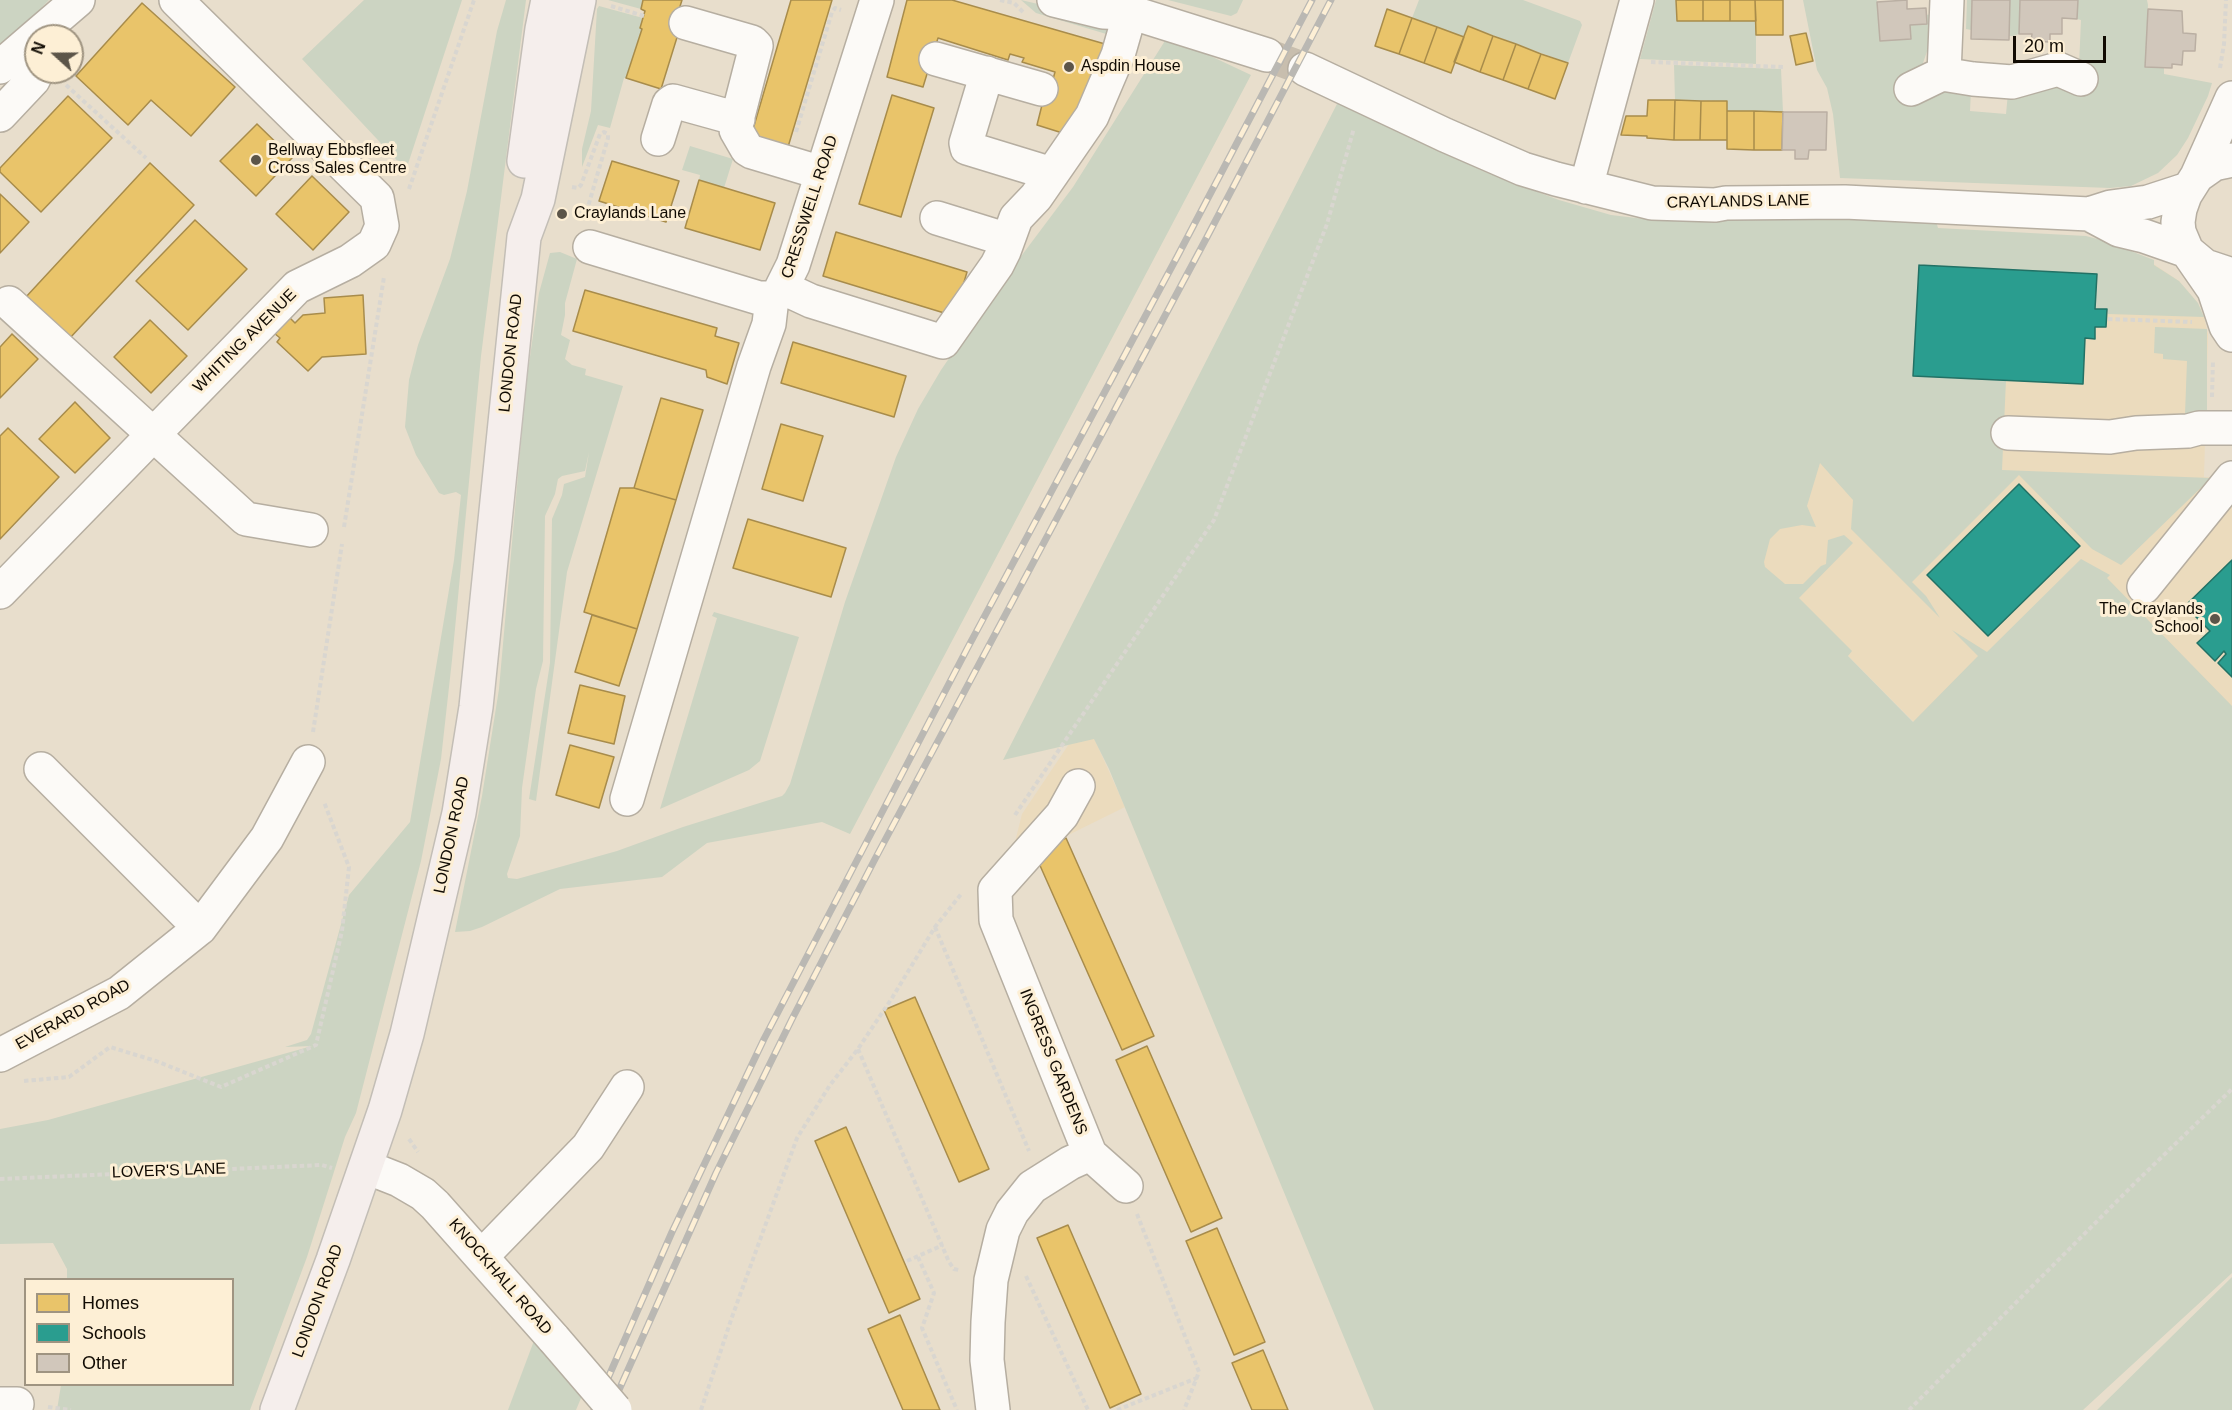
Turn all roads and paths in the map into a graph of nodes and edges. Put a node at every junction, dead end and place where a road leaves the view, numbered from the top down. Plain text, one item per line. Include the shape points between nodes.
1 (176, 0) edge
2 (474, 0) edge
3 (548, 0) edge
4 (877, 0) edge
5 (1054, 0) edge
6 (1637, 0) edge
7 (1947, 0) edge
8 (2226, 0) edge
9 (593, 2) edge
10 (1123, 9) edge
11 (843, 11) dead end
12 (67, 15) edge
13 (644, 16) dead end
14 (686, 23) dead end
15 (54, 24) edge
16 (24, 46) edge
17 (1267, 55) tunnel mouth
18 (1621, 58) junction
19 (936, 59) dead end
20 (0, 67) edge
21 (1783, 67) dead end
22 (1305, 69) tunnel mouth
23 (987, 73) junction
24 (1944, 74) junction
25 (2081, 79) dead end
26 (30, 84) edge
27 (58, 84) edge
28 (2225, 87) edge
29 (1041, 89) dead end
30 (1911, 89) dead end
31 (1363, 97) junction
32 (0, 115) edge
33 (738, 119) junction
34 (658, 139) dead end
35 (146, 158) dead end
36 (2232, 160) edge
37 (785, 162) junction
38 (822, 173) junction
39 (1052, 174) junction
40 (2192, 183) junction
41 (568, 185) dead end
42 (1586, 187) junction
43 (409, 191) dead end
44 (2089, 213) junction
45 (937, 218) dead end
46 (586, 235) joint
47 (524, 237) junction
48 (1008, 240) junction
49 (2187, 251) junction
50 (385, 269) dead end
51 (2232, 275) edge
52 (777, 293) junction
53 (9, 303) dead end
54 (2108, 319) dead end
55 (2200, 322) dead end
56 (2223, 345) edge
57 (2222, 428) edge
58 (2008, 433) dead end
59 (152, 436) junction
60 (2232, 478) edge
61 (310, 530) dead end
62 (344, 530) dead end
63 (342, 542) dead end
64 (2144, 587) dead end
65 (0, 592) edge
66 (308, 762) junction
67 (41, 770) dead end
68 (1078, 786) dead end
69 (627, 799) dead end
70 (1011, 823) dead end
71 (980, 889) junction
72 (935, 927) junction
73 (200, 928) junction
74 (858, 1049) junction
75 (7, 1068) edge
76 (627, 1087) dead end
77 (2232, 1089) edge
78 (1090, 1154) junction
79 (351, 1168) junction
80 (0, 1179) edge
81 (1042, 1179) junction
82 (1126, 1186) joint
83 (943, 1245) junction
84 (482, 1256) junction
85 (918, 1257) junction
86 (907, 1262) dead end
87 (1023, 1269) dead end
88 (959, 1270) dead end
89 (1197, 1377) junction
90 (277, 1410) edge
91 (615, 1410) edge
92 (701, 1410) edge
93 (957, 1410) edge
94 (993, 1410) edge
95 (1088, 1410) edge
96 (1117, 1410) edge
97 (1184, 1410) edge
98 (1909, 1410) edge

1 - 59 street, WHITING AVENUE via 377,198 382,226 374,244 350,261 297,287
2 - 43 path
3 - 47 main road, LONDON ROAD via 520,194
4 - 38 street, CRESSWELL ROAD
5 - 10 street via 1103,12
6 - 18 street
7 - 24 street
8 - 28 path
9 - 13 path
9 - 47 main road, LONDON ROAD
10 - 17 street
10 - 39 street via 1118,55 1092,116
11 - 37 path via 835,8 832,12
12 - 15 street
14 - 33 street via 756,46
16 - 20 street
18 - 21 path
18 - 42 street
19 - 23 street
22 - 31 street, CRAYLANDS LANE
23 - 29 street
23 - 39 street via 967,148
24 - 25 street via 2012,82 2058,69
24 - 30 street
26 - 32 street
27 - 35 path
28 - 40 street
31 - 42 street, CRAYLANDS LANE via 1523,169
31 - 70 path via 1327,224 1214,520
33 - 34 street via 673,101
33 - 37 street via 736,130 749,151
36 - 40 street, CRAYLANDS LANE via 2214,164
37 - 38 street
38 - 52 street, CRESSWELL ROAD via 793,265
39 - 48 street via 1016,218
40 - 44 street, CRAYLANDS LANE via 2148,202
40 - 49 street via 2178,222
41 - 46 path via 579,186 600,134 608,134
42 - 44 street, CRAYLANDS LANE via 1641,201 1681,205 1835,202
44 - 49 street, CRAYLANDS LANE via 2119,230
45 - 48 street
46 - 52 street, CRESSWELL ROAD via 759,298
47 - 79 main road, LONDON ROAD via 476,707 459,813 407,1034
48 - 52 street via 997,265 943,342
49 - 51 street, CRAYLANDS LANE via 2205,266
49 - 56 street via 2214,290 2226,326
50 - 62 path
52 - 69 street
53 - 59 street
54 - 55 path
56 - 57 path
57 - 58 street via 2110,437
59 - 61 street via 246,519
59 - 65 street, WHITING AVENUE
60 - 64 street
63 - 66 path
66 - 73 street, EVERARD ROAD via 267,838
66 - 75 path via 349,867 342,931 316,1045 221,1088 110,1047 69,1077
67 - 73 street
68 - 71 street via 1062,815
71 - 72 path
71 - 78 street, INGRESS GARDENS
72 - 74 path
72 - 81 path
73 - 75 street, EVERARD ROAD via 119,993
74 - 83 path
74 - 92 path via 797,1138
76 - 84 street via 588,1146
77 - 98 path
78 - 81 street, INGRESS GARDENS
78 - 82 street
79 - 80 path, LOVER'S LANE via 322,1165
79 - 84 street, KNOCKHALL ROAD via 387,1175 428,1198
79 - 90 main road, LONDON ROAD
81 - 94 street, INGRESS GARDENS via 1012,1212 996,1253 987,1338
82 - 89 path via 1199,1372
83 - 85 path
83 - 88 path via 951,1265
84 - 91 street, KNOCKHALL ROAD, bridge
85 - 86 path
85 - 93 path via 934,1293 922,1328
87 - 95 path
89 - 96 path
89 - 97 path

